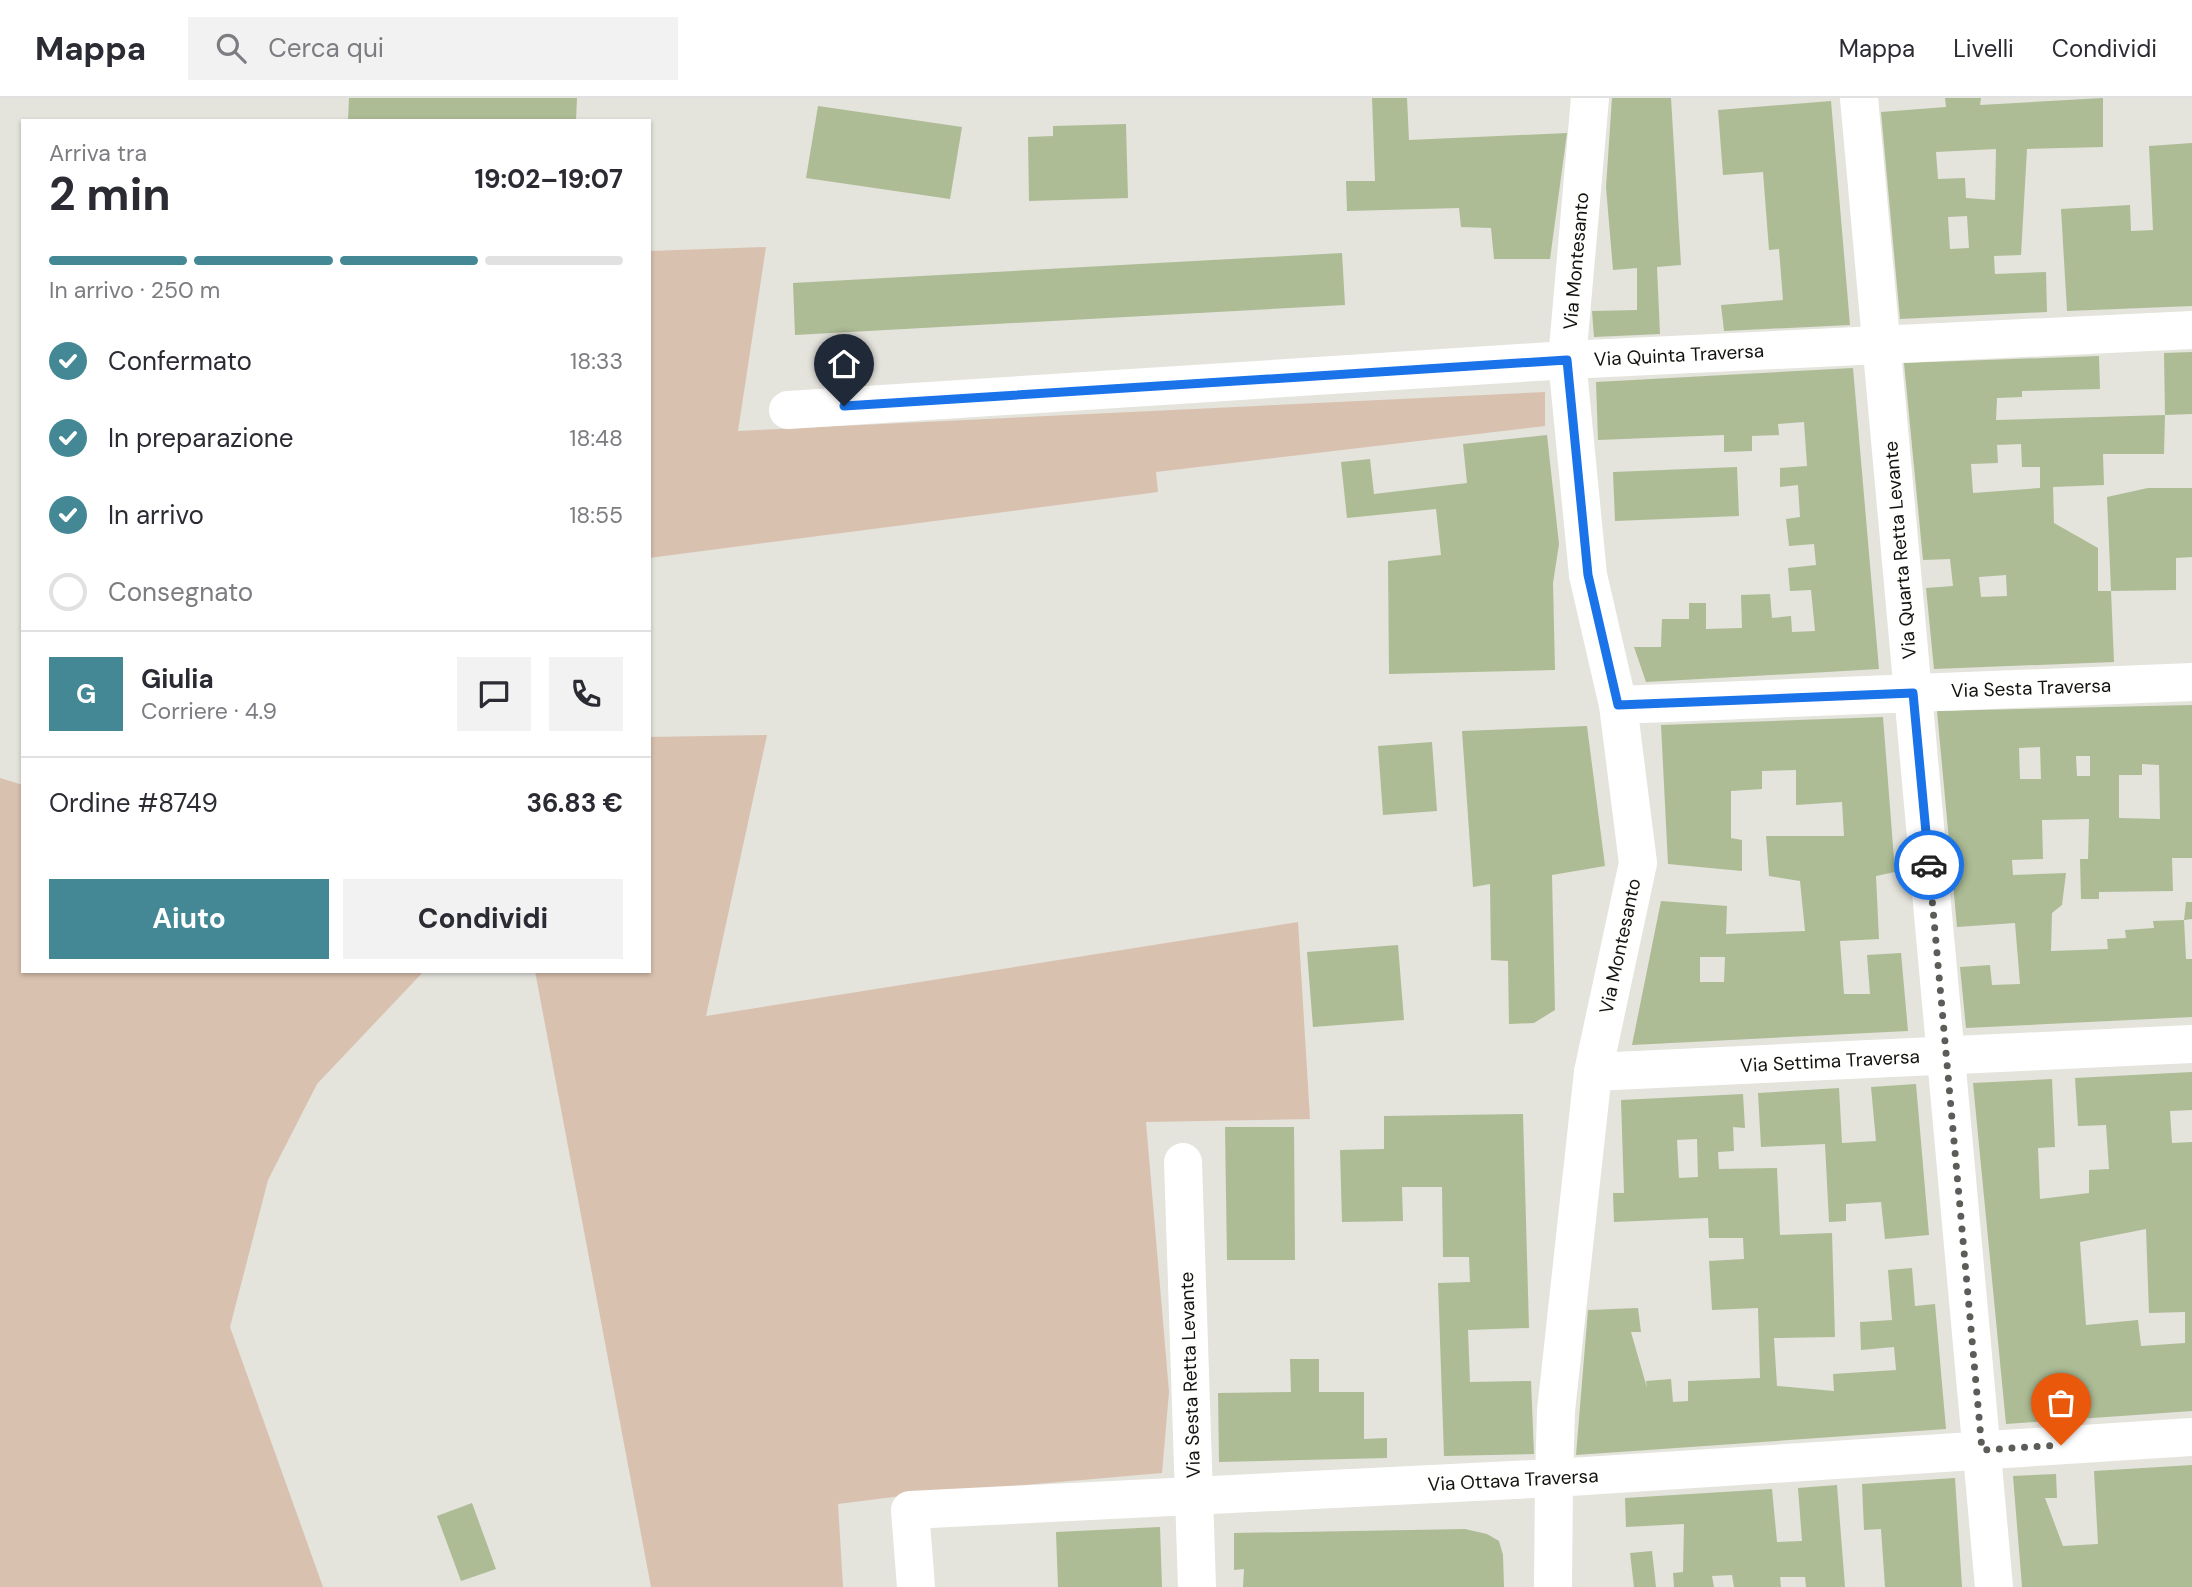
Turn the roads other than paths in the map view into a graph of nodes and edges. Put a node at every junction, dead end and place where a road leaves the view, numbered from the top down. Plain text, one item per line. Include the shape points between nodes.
1 (1590, 98) edge
2 (1859, 98) edge
3 (2192, 330) edge
4 (1881, 345) junction
5 (1567, 360) junction
6 (788, 410) dead end
7 (2192, 682) edge
8 (1913, 693) junction
9 (1618, 705) junction
10 (2192, 1044) edge
11 (1946, 1056) junction
12 (1593, 1072) junction
13 (1183, 1162) dead end
14 (2192, 1437) edge
15 (1982, 1450) junction
16 (1554, 1478) junction
17 (1194, 1497) junction
18 (916, 1587) edge
19 (1197, 1587) edge
20 (1553, 1587) edge
21 (1994, 1587) edge

1 - 5 street, Via Montesanto
2 - 4 street, Via Quarta Retta Levante
3 - 4 street, Via Quinta Traversa
4 - 5 street, Via Quinta Traversa
4 - 8 street, Via Quarta Retta Levante
5 - 6 street, Via Quinta Traversa
5 - 9 street, Via Montesanto via 1588,575
7 - 8 street, Via Sesta Traversa
8 - 9 street, Via Sesta Traversa
8 - 11 street, Via Quarta Retta Levante
9 - 12 street, Via Montesanto via 1638,863
10 - 11 street, Via Settima Traversa
11 - 12 street, Via Settima Traversa
11 - 15 street, Via Quarta Retta Levante
12 - 16 street, Via Montesanto via 1556,1411
13 - 17 street, Via Sesta Retta Levante
14 - 15 street, Via Ottava Traversa
15 - 16 street, Via Ottava Traversa
15 - 21 street, Via Quarta Retta Levante
16 - 17 street, Via Ottava Traversa
16 - 20 street, Via Montesanto
17 - 18 street, Via Ottava Traversa via 911,1510
17 - 19 street, Via Sesta Retta Levante

